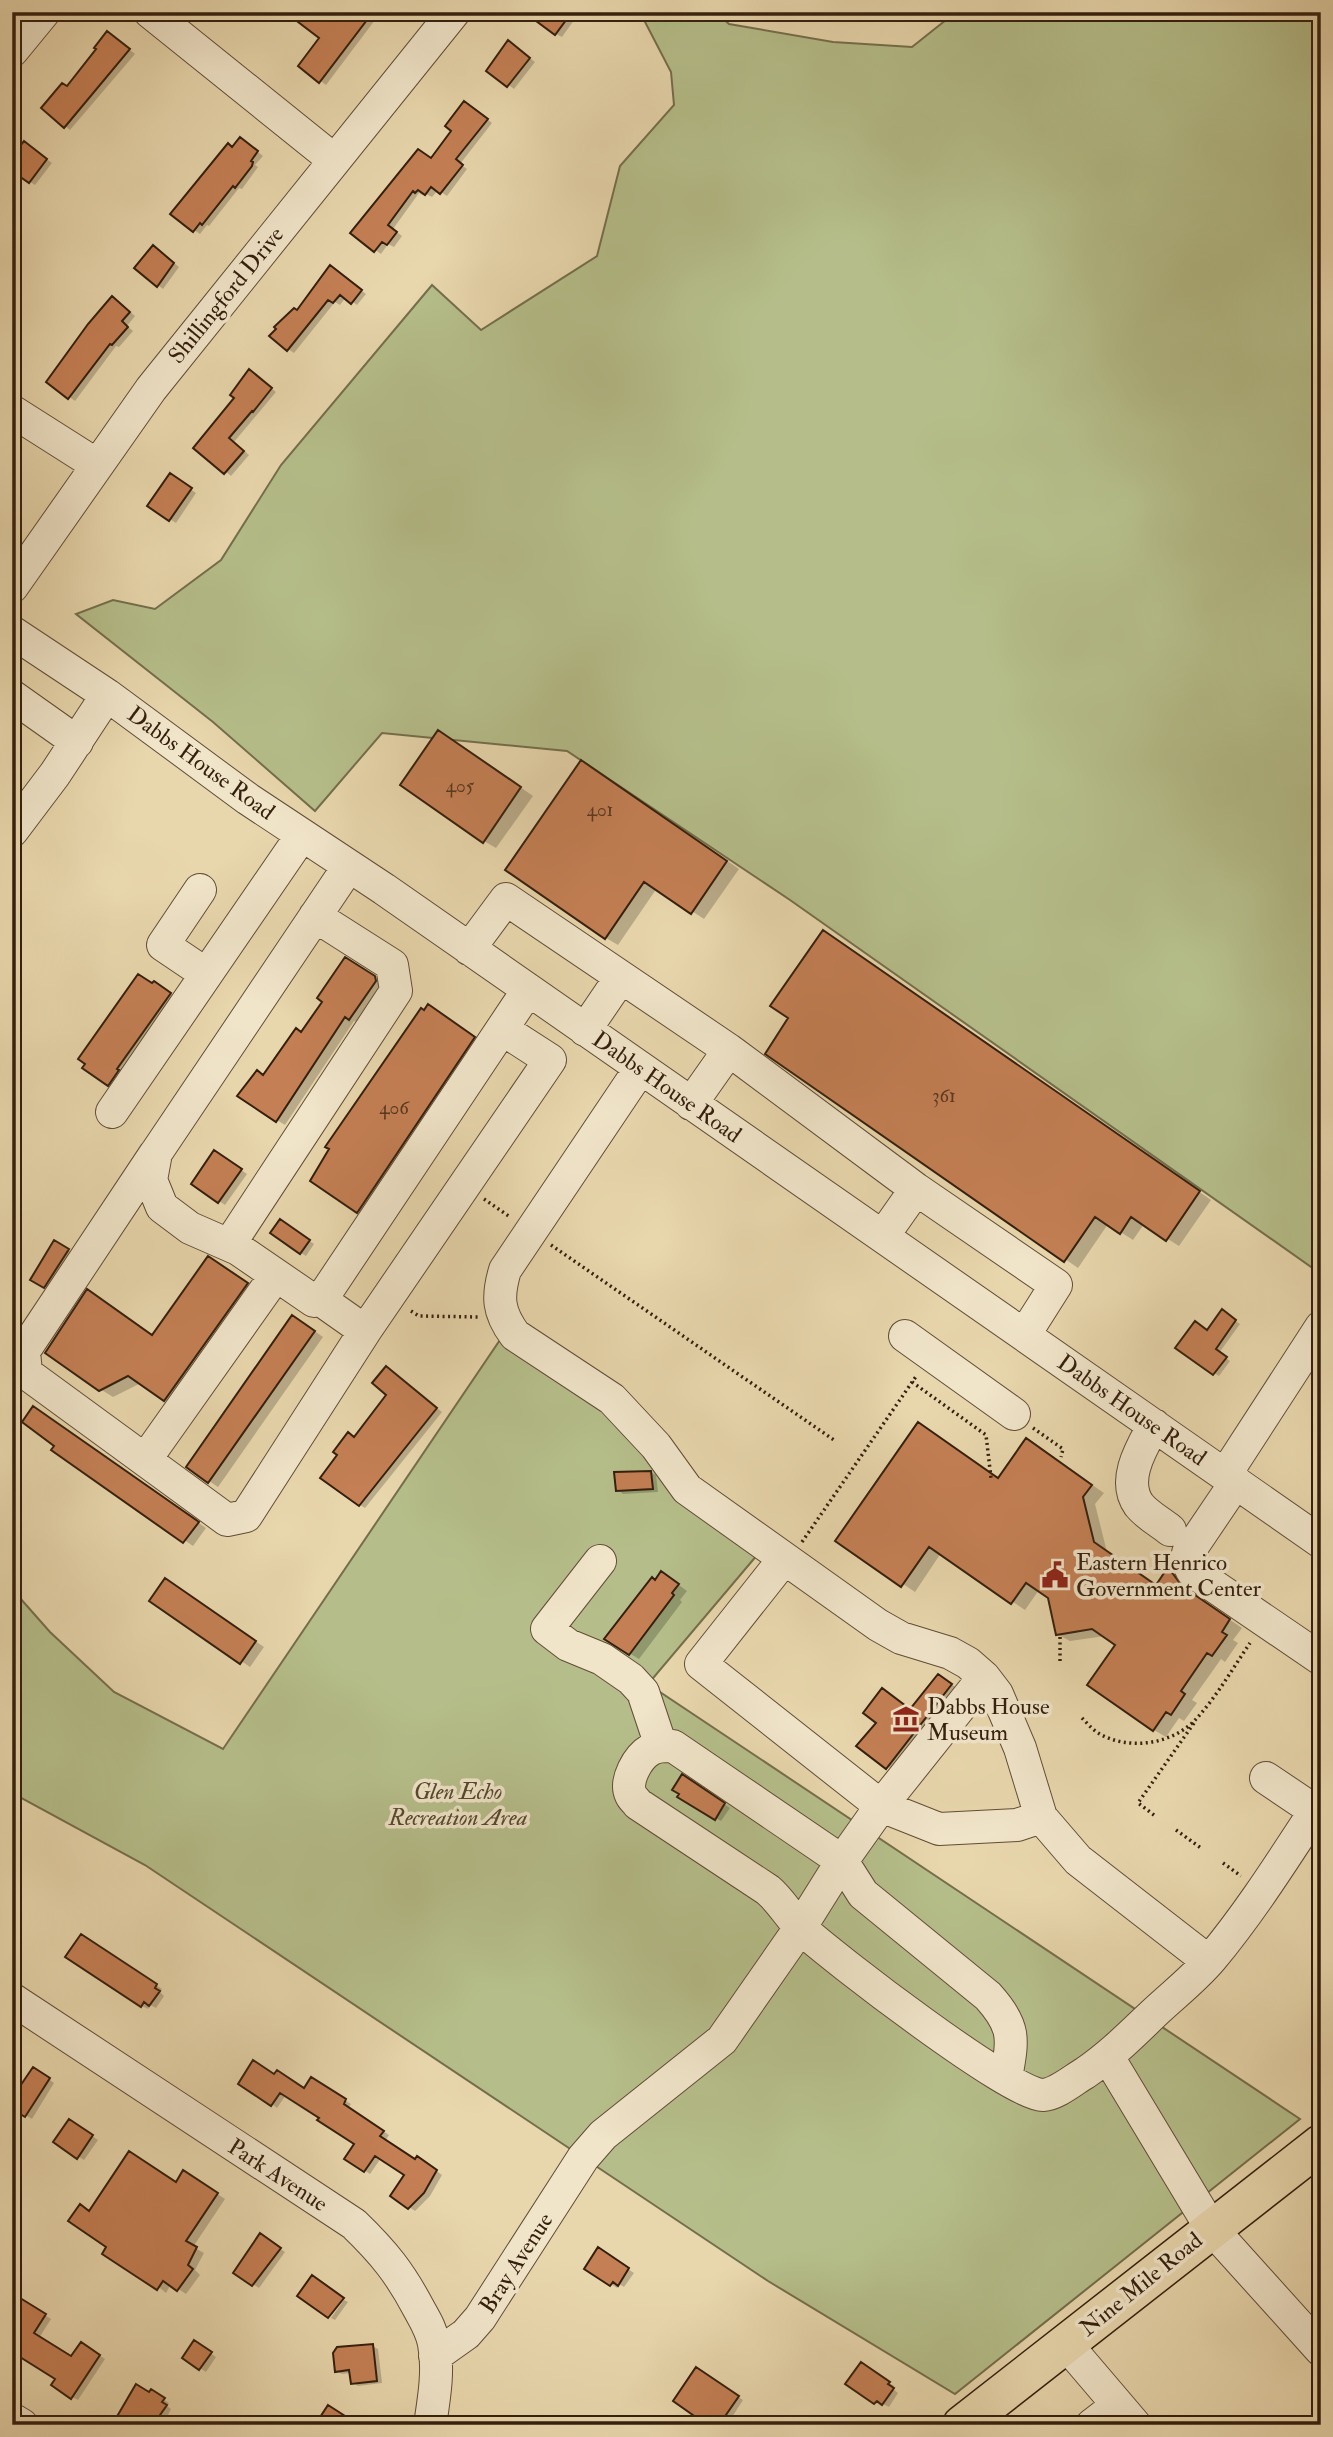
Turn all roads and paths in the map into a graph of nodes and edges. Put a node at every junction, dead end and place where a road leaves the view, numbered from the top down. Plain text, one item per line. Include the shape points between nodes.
1 (44, 12) edge
2 (150, 12) edge
3 (454, 12) edge
4 (12, 51) edge
5 (334, 160) junction
6 (12, 411) edge
7 (97, 465) junction
8 (12, 587) edge
9 (12, 632) edge
10 (107, 695) junction
11 (15, 704) edge
12 (76, 742) junction
13 (12, 831) edge
14 (302, 835) junction
15 (349, 866) junction
16 (200, 890) dead end
17 (315, 916) junction
18 (469, 949) junction
19 (206, 974) junction
20 (621, 977) junction
21 (528, 990) junction
22 (502, 1029) junction
23 (585, 1030) junction
24 (729, 1050) junction
25 (640, 1069) junction
26 (691, 1104) junction
27 (112, 1112) dead end
28 (156, 1153) junction
29 (464, 1185) junction
30 (916, 1189) junction
31 (531, 1232) junction
32 (883, 1236) junction
33 (229, 1245) junction
34 (276, 1275) junction
35 (389, 1295) junction
36 (321, 1300) junction
37 (501, 1308) junction
38 (1321, 1327) edge
39 (365, 1331) junction
40 (1025, 1334) junction
41 (905, 1336) dead end
42 (918, 1374) dead end
43 (912, 1382) junction
44 (1014, 1414) joint
45 (1154, 1426) junction
46 (834, 1440) dead end
47 (1061, 1457) dead end
48 (145, 1460) junction
49 (991, 1478) dead end
50 (1231, 1479) junction
51 (1170, 1530) dead end
52 (1321, 1542) edge
53 (790, 1554) junction
54 (600, 1560) dead end
55 (1060, 1637) dead end
56 (1254, 1638) dead end
57 (1321, 1659) edge
58 (1060, 1661) dead end
59 (984, 1677) junction
60 (1082, 1718) dead end
61 (1196, 1720) junction
62 (661, 1746) junction
63 (1266, 1778) dead end
64 (881, 1806) junction
65 (1318, 1806) edge
66 (1154, 1815) dead end
67 (1041, 1817) junction
68 (1176, 1830) dead end
69 (1201, 1848) dead end
70 (842, 1861) junction
71 (1223, 1863) dead end
72 (1246, 1879) dead end
73 (800, 1928) junction
74 (1208, 1962) junction
75 (12, 1999) edge
76 (1108, 2057) junction
77 (1006, 2078) junction
78 (1321, 2144) edge
79 (1211, 2228) junction
80 (1066, 2344) junction
81 (1321, 2350) edge
82 (435, 2356) junction
83 (1126, 2415) edge
84 (12, 2418) edge
85 (22, 2425) edge
86 (430, 2425) edge
87 (962, 2425) edge
88 (1092, 2425) edge

1 - 4 street
2 - 5 street
3 - 5 street, Shillingford Drive
5 - 7 street, Shillingford Drive via 151,389
6 - 7 street
7 - 8 street, Shillingford Drive
9 - 10 street, Dabbs House Road
10 - 12 street
10 - 14 street, Dabbs House Road
11 - 12 street
12 - 13 street
14 - 15 street, Dabbs House Road
14 - 19 street
15 - 17 street
15 - 18 street, Dabbs House Road
16 - 19 street via 163,945
17 - 28 street
17 - 33 street via 392,965 396,991
18 - 20 street via 506,899
18 - 21 street, Dabbs House Road
19 - 27 street
20 - 23 street
20 - 24 street
21 - 22 street
21 - 23 street, Dabbs House Road
22 - 29 street via 550,1060
22 - 36 street
23 - 25 street, Dabbs House Road
24 - 26 street
24 - 30 street
25 - 26 street, Dabbs House Road
25 - 31 street
26 - 32 street, Dabbs House Road
28 - 33 street via 151,1180 162,1207 190,1228
28 - 48 street via 24,1351 26,1374
29 - 31 path
29 - 35 street
30 - 32 street
30 - 40 street via 1056,1285
31 - 37 street via 505,1270 499,1290
31 - 46 path
32 - 40 street, Dabbs House Road
33 - 34 street
34 - 36 street via 314,1301
34 - 48 street
35 - 37 path via 419,1316 478,1317
35 - 39 street
36 - 39 street
37 - 53 street via 515,1335 612,1399 656,1446 687,1489
38 - 50 street
39 - 48 street via 246,1516 227,1520
40 - 45 street, Dabbs House Road
41 - 44 street
42 - 43 path
43 - 49 path via 986,1435
43 - 53 path
44 - 47 path via 1063,1449
45 - 50 street, Dabbs House Road
45 - 51 street via 1136,1459 1134,1490 1138,1504
50 - 52 street, Dabbs House Road
50 - 57 street via 1188,1553 1192,1571
53 - 59 street via 878,1625 950,1653
53 - 64 street via 701,1664
54 - 62 street via 547,1629 631,1679 643,1692
55 - 58 path
56 - 61 path
59 - 64 street, Bray Avenue
59 - 67 street via 997,1694 1020,1748
60 - 61 path via 1113,1740 1146,1744 1169,1738
61 - 66 path via 1138,1803
62 - 70 street via 673,1746
62 - 73 street via 649,1750 636,1764 629,1781 630,1794 638,1804 782,1901
63 - 65 street
64 - 67 street via 939,1829 1017,1825
64 - 70 street, Bray Avenue
65 - 74 street via 1249,1912
67 - 74 street via 1079,1860
68 - 69 path
70 - 73 street, Bray Avenue
70 - 77 street via 863,1894 1000,2009 1011,2036
71 - 72 path
73 - 77 street via 959,2050
73 - 82 street, Bray Avenue via 722,2040 603,2135 583,2158 480,2318
74 - 76 street
75 - 82 street, Park Avenue via 354,2224 401,2275 429,2328
76 - 77 street via 1043,2095
76 - 79 street
78 - 79 main road, Nine Mile Road
79 - 80 main road, Nine Mile Road
79 - 81 street
80 - 83 street
80 - 87 main road, Nine Mile Road
82 - 86 street, Park Avenue
83 - 88 street
84 - 85 street

